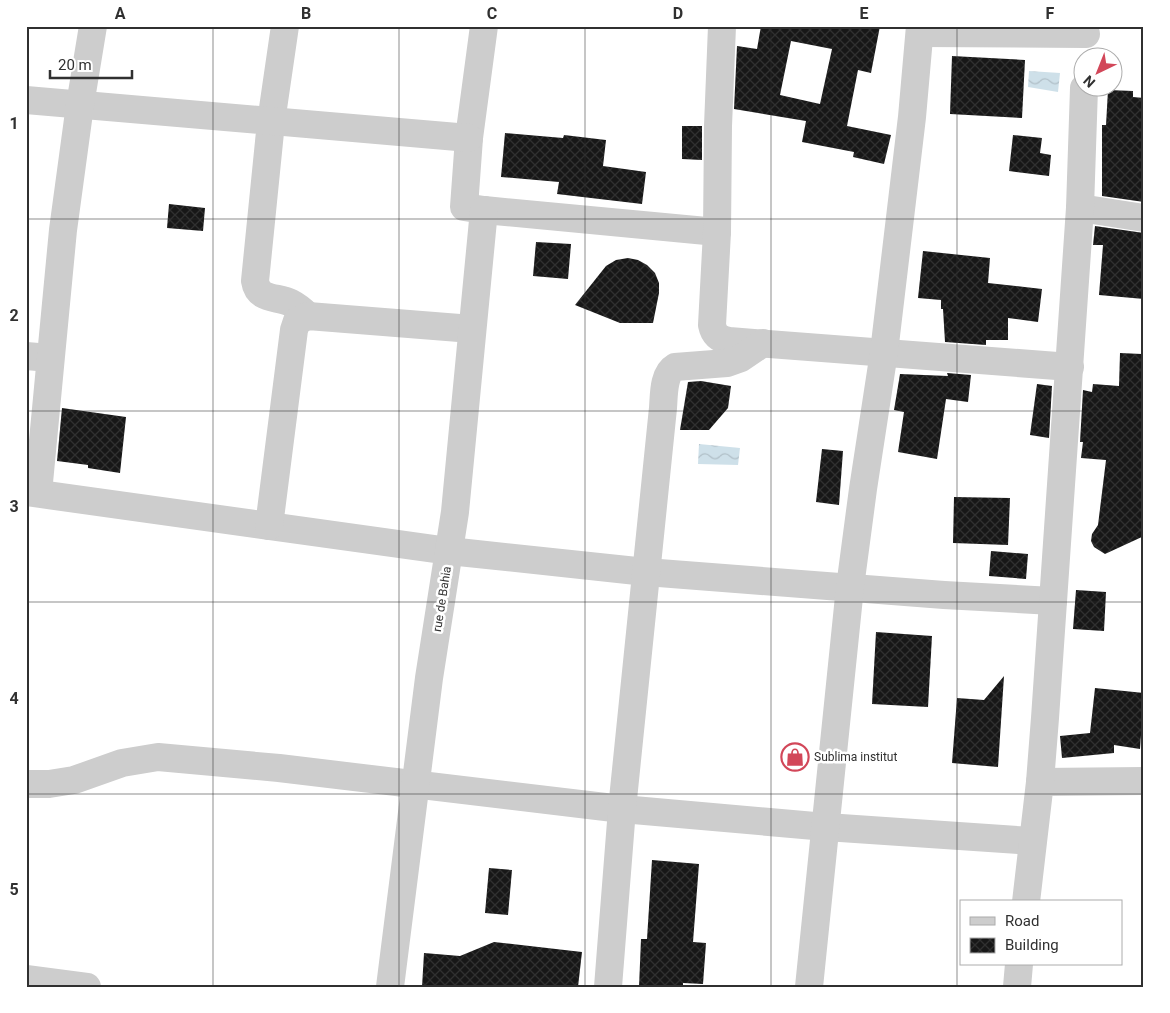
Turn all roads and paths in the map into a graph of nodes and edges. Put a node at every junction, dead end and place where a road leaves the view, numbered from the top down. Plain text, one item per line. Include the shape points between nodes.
1 (93, 26) edge
2 (285, 26) edge
3 (484, 26) edge
4 (722, 26) edge
5 (920, 29) edge
6 (1086, 39) edge
7 (1084, 98) edge
8 (26, 100) edge
9 (80, 105) junction
10 (271, 122) junction
11 (469, 138) junction
12 (1080, 208) junction
13 (484, 210) junction
14 (1144, 218) edge
15 (717, 232) junction
16 (308, 316) junction
17 (472, 329) junction
18 (763, 343) junction
19 (884, 352) junction
20 (38, 357) edge
21 (1070, 367) junction
22 (32, 492) edge
23 (269, 526) junction
24 (449, 551) junction
25 (646, 572) junction
26 (850, 587) junction
27 (1053, 601) junction
28 (1144, 781) edge
29 (1040, 782) junction
30 (26, 784) edge
31 (416, 785) junction
32 (622, 809) junction
33 (826, 827) junction
34 (1032, 841) junction
35 (1026, 900) edge
36 (1019, 966) edge
37 (26, 979) edge
38 (87, 987) edge
39 (390, 987) edge
40 (608, 987) edge
41 (809, 987) edge
42 (1017, 987) edge

1 - 9 street
2 - 10 street
3 - 11 street
4 - 15 street
5 - 6 street
5 - 19 street
7 - 12 street
8 - 9 street
9 - 10 street
9 - 20 street via 64,230
10 - 11 street
10 - 16 street via 256,287 262,294 289,302
11 - 13 street via 464,205
12 - 14 street
12 - 21 street
13 - 15 street
13 - 17 street, rue de Bahia
15 - 18 street via 713,330 724,340
16 - 17 street
16 - 23 street via 297,321 294,330
17 - 24 street, rue de Bahia
18 - 19 street
18 - 25 street via 742,358 727,363 681,366 669,372 662,408
19 - 21 street
19 - 26 street
20 - 22 street
21 - 27 street
22 - 23 street
23 - 24 street
24 - 25 street
24 - 31 street, rue de Bahia
25 - 26 street
25 - 32 street
26 - 27 street
26 - 33 street
27 - 29 street
28 - 29 street
29 - 34 street
30 - 31 street via 74,780 122,763 158,757
31 - 32 street
31 - 39 street, rue de Bahia
32 - 33 street
32 - 40 street
33 - 34 street
33 - 41 street
34 - 35 street
36 - 42 street
37 - 38 street

